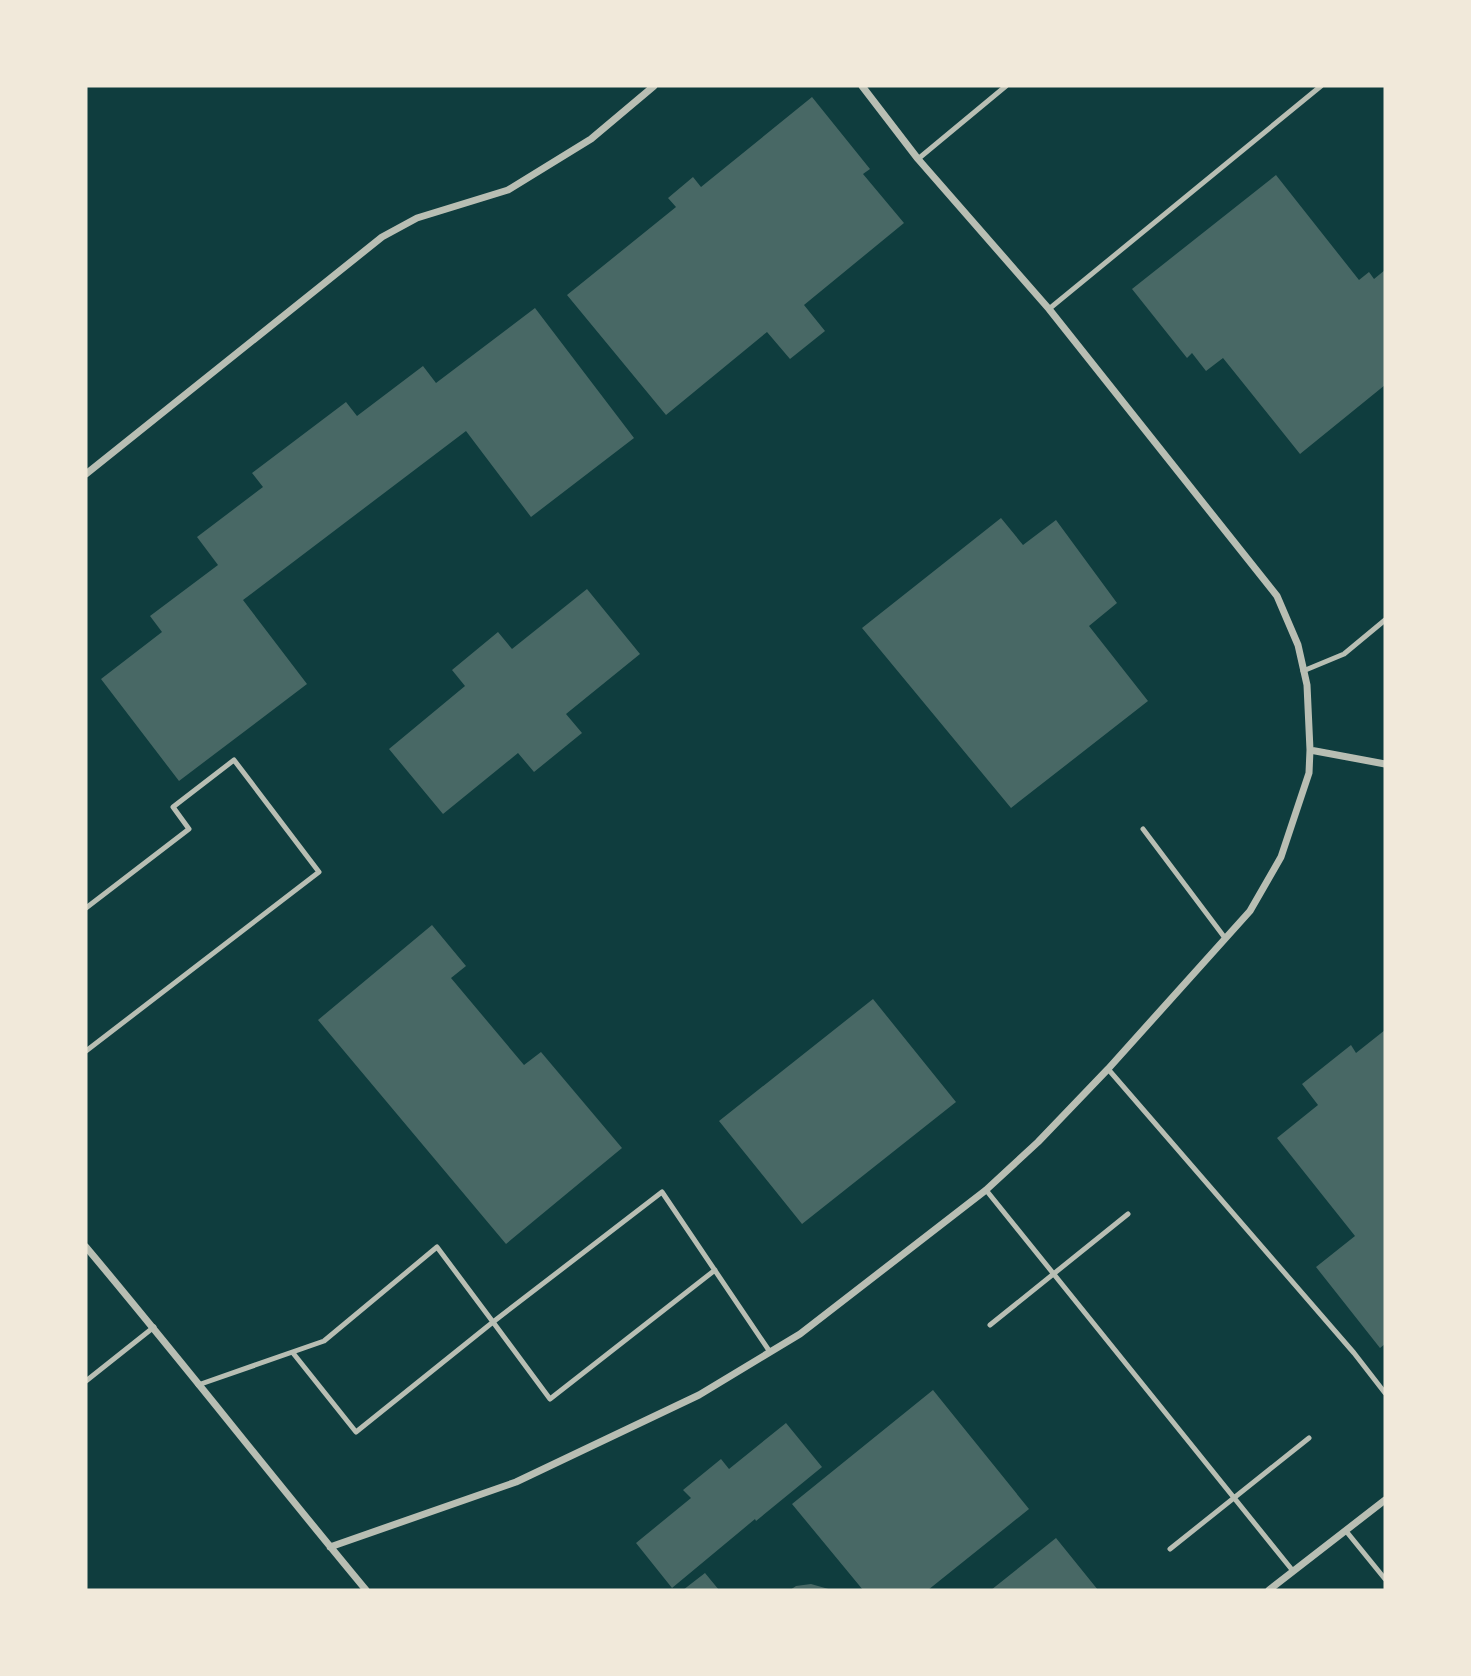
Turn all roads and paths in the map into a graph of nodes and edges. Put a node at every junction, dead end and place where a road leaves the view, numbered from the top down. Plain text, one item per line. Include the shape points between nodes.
1 (654, 86) edge
2 (862, 86) edge
3 (1006, 86) edge
4 (1321, 86) edge
5 (918, 159) junction
6 (1049, 309) junction
7 (86, 474) edge
8 (1385, 621) edge
9 (1303, 671) junction
10 (1310, 750) junction
11 (1385, 764) edge
12 (1143, 830) dead end
13 (86, 908) edge
14 (1225, 938) junction
15 (86, 1051) edge
16 (1108, 1069) junction
17 (986, 1190) junction
18 (1128, 1214) dead end
19 (86, 1247) edge
20 (715, 1270) junction
21 (1054, 1274) junction
22 (494, 1322) junction
23 (989, 1325) dead end
24 (154, 1327) junction
25 (293, 1353) junction
26 (770, 1353) junction
27 (86, 1381) edge
28 (198, 1385) junction
29 (1385, 1393) edge
30 (1309, 1438) dead end
31 (1234, 1498) junction
32 (1385, 1500) edge
33 (1346, 1531) junction
34 (330, 1547) junction
35 (1170, 1549) dead end
36 (1293, 1571) junction
37 (1385, 1579) edge
38 (366, 1590) edge
39 (1269, 1590) edge

1 - 7 street via 591,139 508,190 417,218 382,237
2 - 5 street
3 - 5 lane
4 - 6 lane
5 - 6 street
6 - 9 street via 1277,596 1298,645
8 - 9 lane via 1344,654
9 - 10 street
10 - 11 street
10 - 14 street via 1309,773 1281,857 1250,911
12 - 14 lane
13 - 15 lane via 189,829 173,807 234,761 319,872
14 - 16 street
16 - 17 street
16 - 29 lane
17 - 21 lane
17 - 26 street
18 - 21 lane
19 - 24 street
20 - 22 lane via 550,1399
20 - 22 lane via 662,1192
20 - 26 lane
21 - 23 lane
21 - 31 lane
22 - 25 lane via 437,1247 324,1341
22 - 25 lane via 356,1432
24 - 27 lane
24 - 28 street
25 - 28 lane
26 - 34 street via 699,1395 516,1482
28 - 34 street
30 - 31 lane
31 - 35 lane
31 - 36 lane
32 - 33 street
33 - 36 street
33 - 37 lane
34 - 38 street
36 - 39 street

